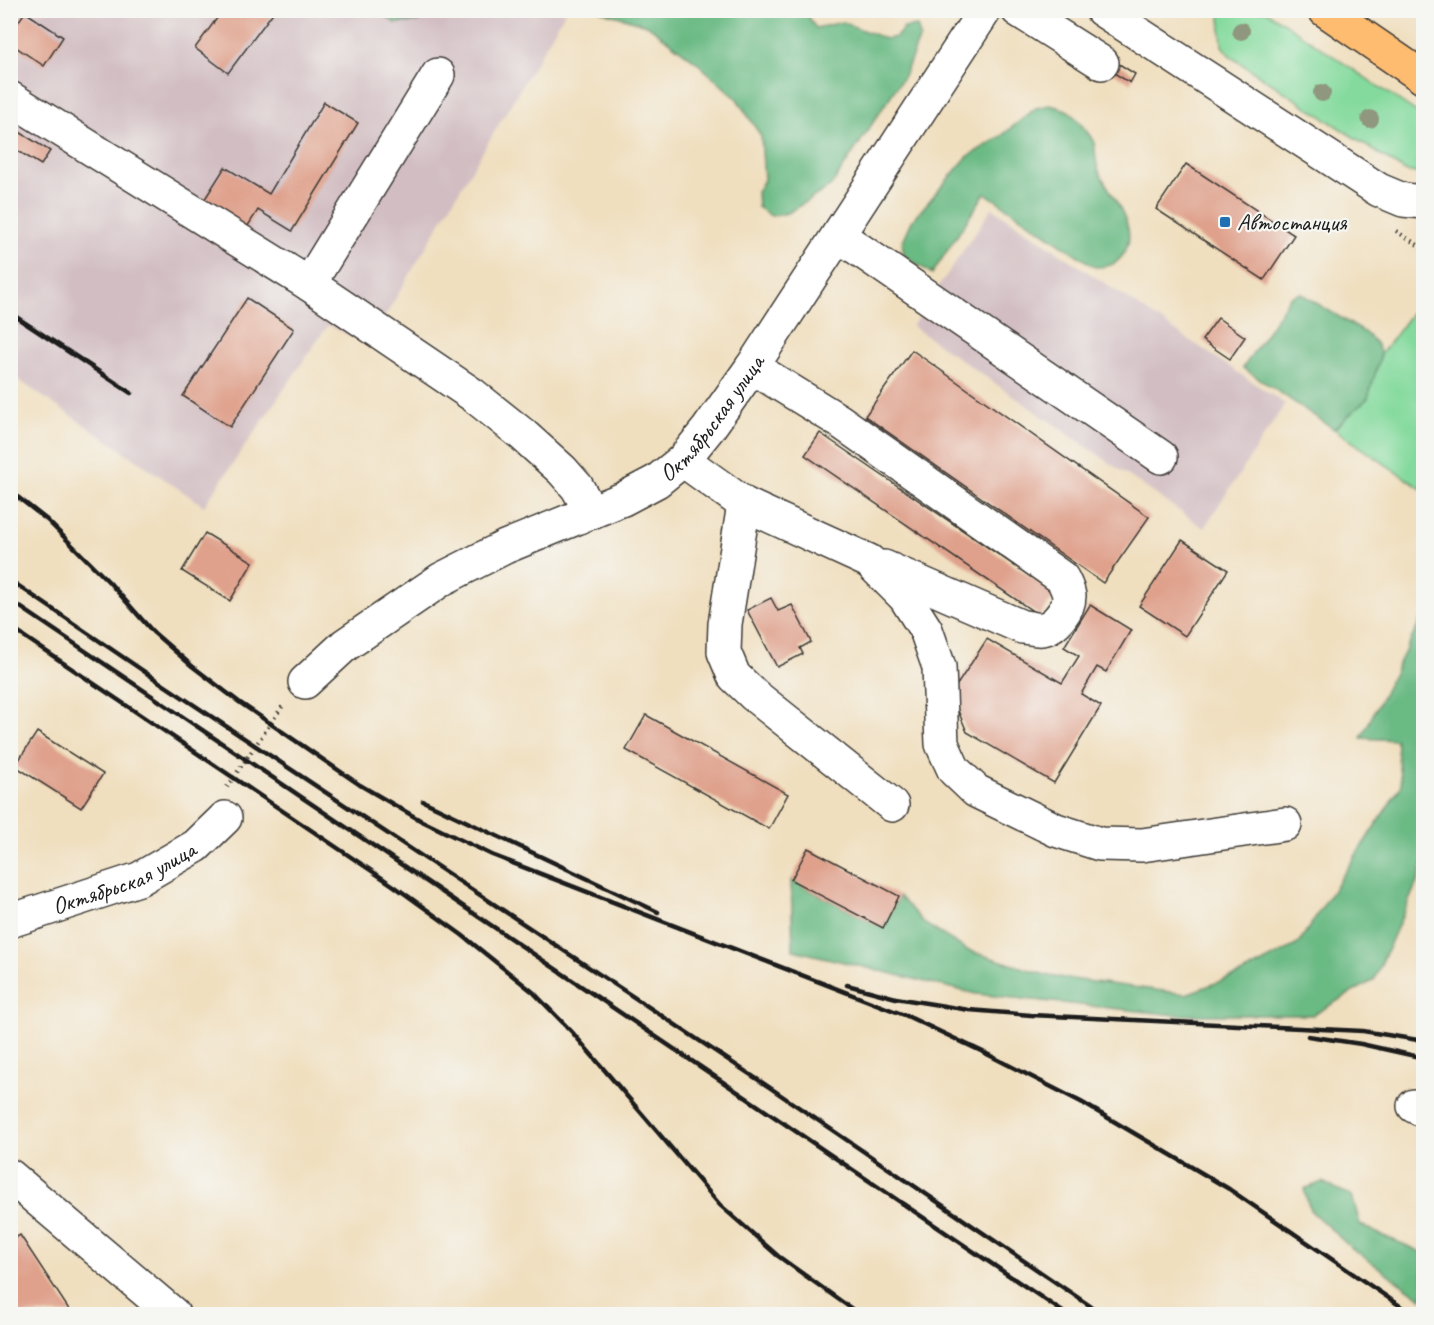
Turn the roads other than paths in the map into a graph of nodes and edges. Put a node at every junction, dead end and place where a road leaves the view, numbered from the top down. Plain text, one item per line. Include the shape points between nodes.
1 (985, 10) edge
2 (1018, 10) edge
3 (1102, 10) edge
4 (1325, 10) edge
5 (1102, 63) dead end
6 (438, 75) dead end
7 (1424, 78) edge
8 (10, 98) edge
9 (1424, 202) edge
10 (838, 235) junction
11 (309, 284) junction
12 (752, 367) junction
13 (1161, 457) dead end
14 (683, 460) junction
15 (744, 504) junction
16 (591, 512) junction
17 (869, 561) junction
18 (305, 682) road end
19 (892, 805) dead end
20 (225, 818) road end
21 (1285, 824) dead end
22 (10, 921) edge
23 (10, 1176) edge
24 (173, 1314) edge

1 - 10 street, Октябрьская улица
2 - 5 street
3 - 9 street via 1379,189 1403,200
4 - 7 highway
6 - 11 street
8 - 11 street
10 - 12 street, Октябрьская улица
10 - 13 street
11 - 16 street via 473,395 522,434 562,470
12 - 14 street, Октябрьская улица
12 - 17 street via 838,420 1062,578 1069,598 1054,624 1043,629 1022,627
14 - 15 street
14 - 16 street, Октябрьская улица via 657,481
15 - 17 street
15 - 19 street via 725,624 724,652 734,676
16 - 18 street, Октябрьская улица via 505,547 442,579 345,645
17 - 21 street via 905,597 926,630 939,667 942,744 954,770 976,791 1056,830 1100,844 1142,845
20 - 22 street, Октябрьская улица via 196,846 139,879
23 - 24 street

